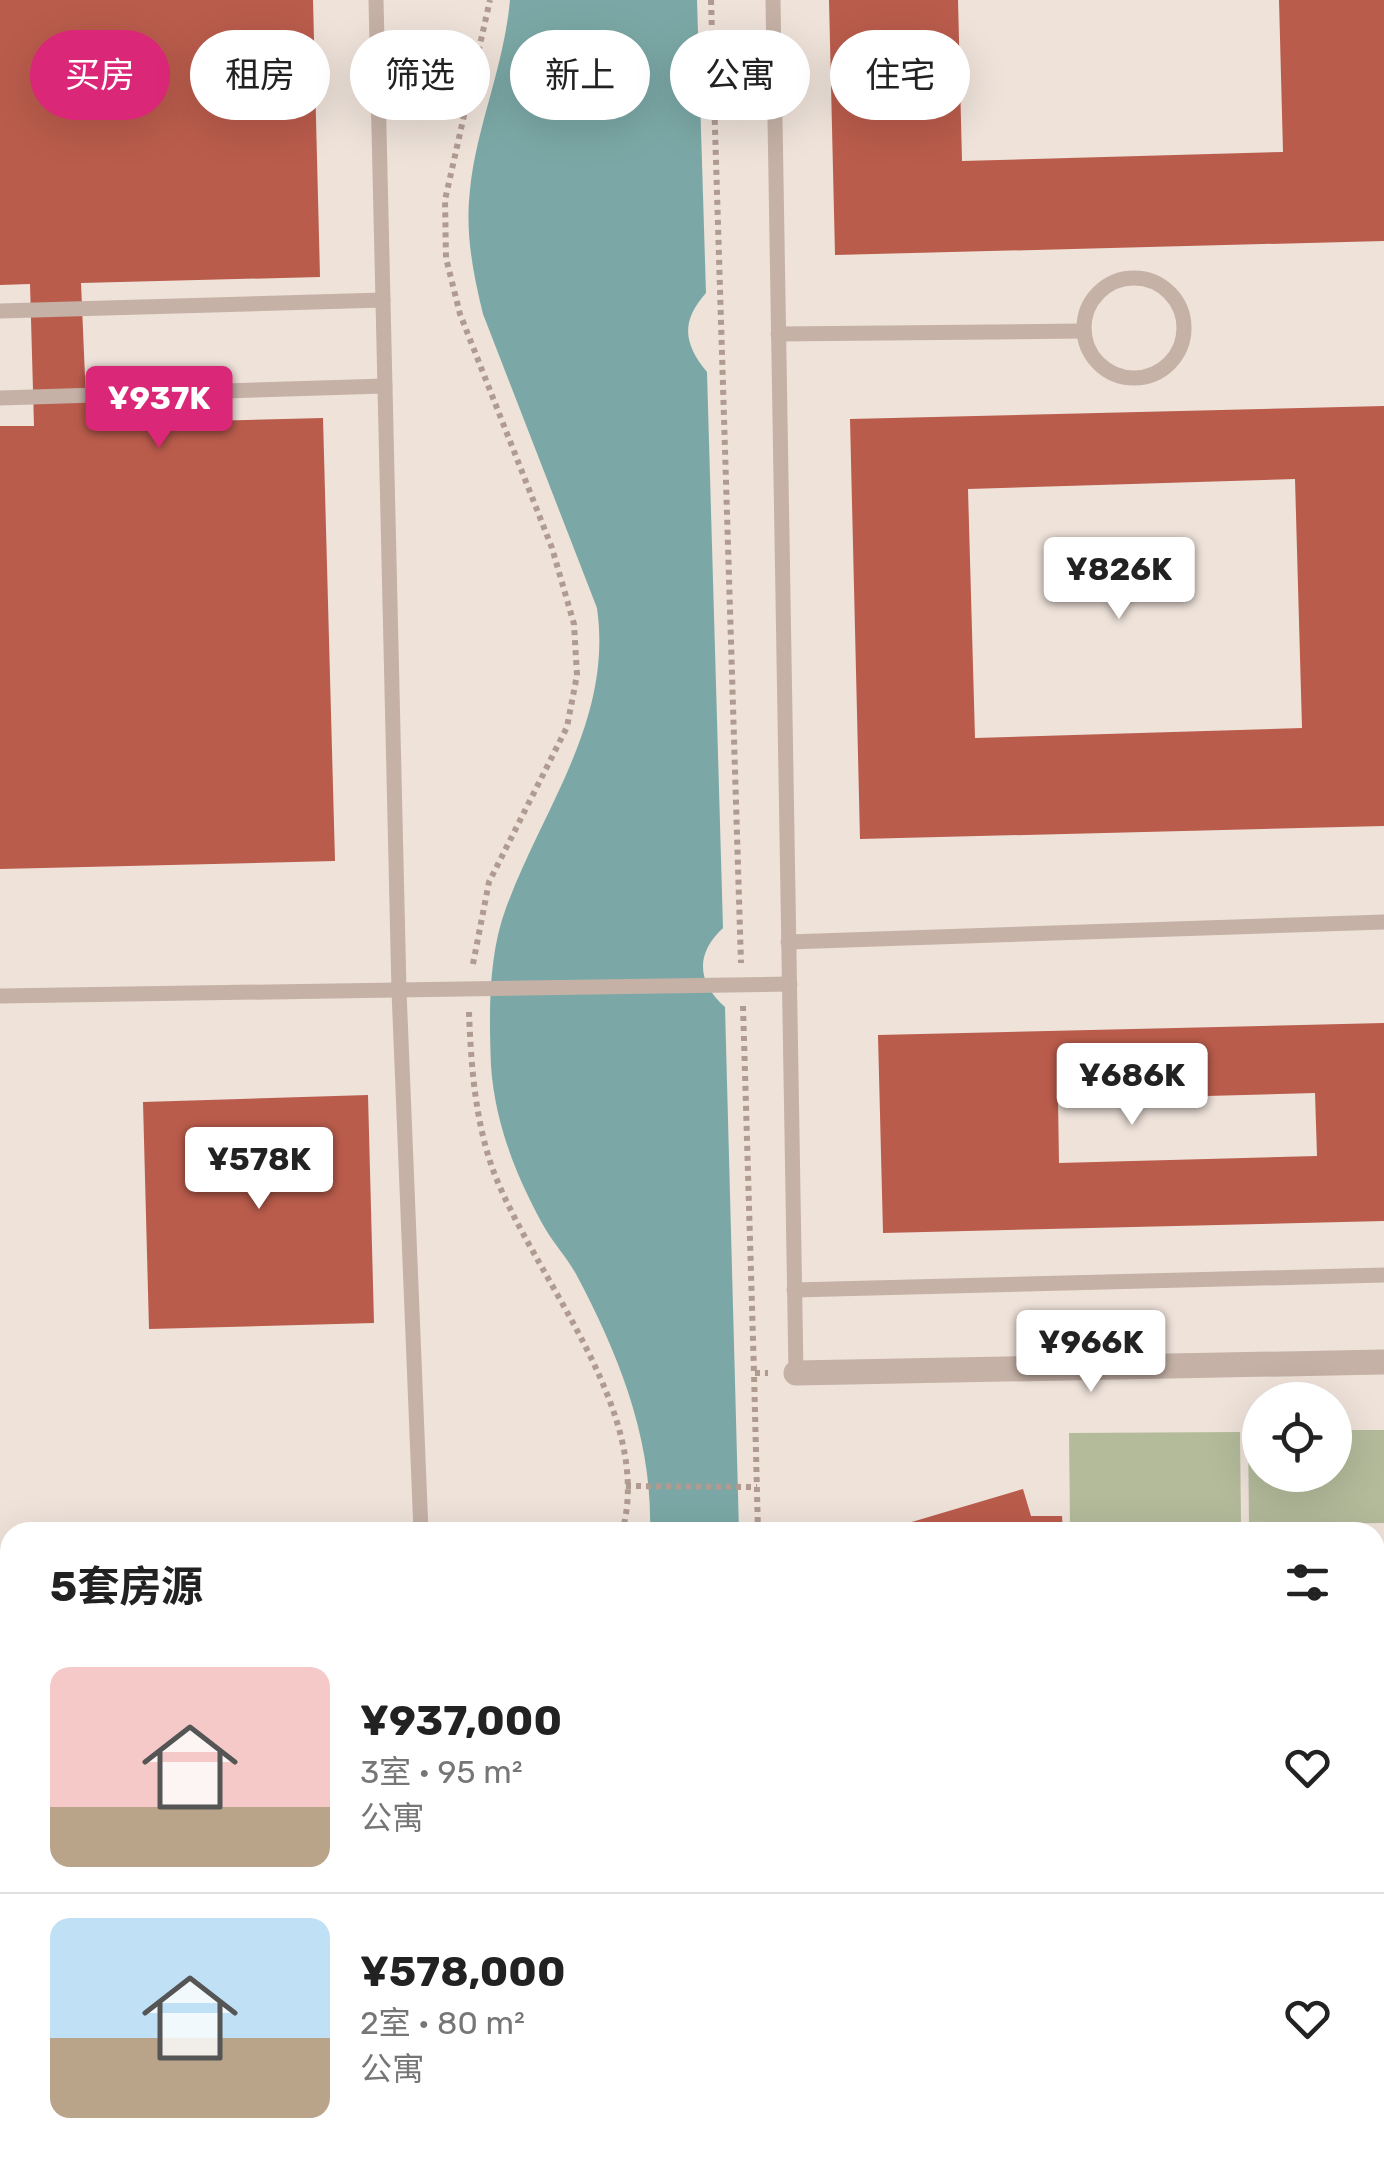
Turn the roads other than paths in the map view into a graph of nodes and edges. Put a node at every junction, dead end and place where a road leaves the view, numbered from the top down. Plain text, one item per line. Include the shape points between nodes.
1 (376, 0) edge
2 (773, 0) edge
3 (384, 300) junction
4 (0, 311) edge
5 (1084, 332) junction
6 (778, 334) junction
7 (385, 386) junction
8 (0, 398) edge
9 (1384, 922) edge
10 (788, 942) junction
11 (790, 984) junction
12 (399, 991) junction
13 (0, 996) edge
14 (1384, 1274) edge
15 (794, 1290) junction
16 (1384, 1362) edge
17 (796, 1373) joint
18 (421, 1522) edge

1 - 3 lane
2 - 6 lane
3 - 4 lane
3 - 7 lane
5 - 5 lane via 1097,362 1127,378 1144,378 1173,360 1185,328 1175,298 1149,280 1133,278 1117,280 1092,300
5 - 6 lane
6 - 10 lane
7 - 8 lane
7 - 12 lane
9 - 10 lane
10 - 11 lane
11 - 12 lane
11 - 15 lane
12 - 13 lane
12 - 18 lane
14 - 15 lane
15 - 17 lane
16 - 17 street

